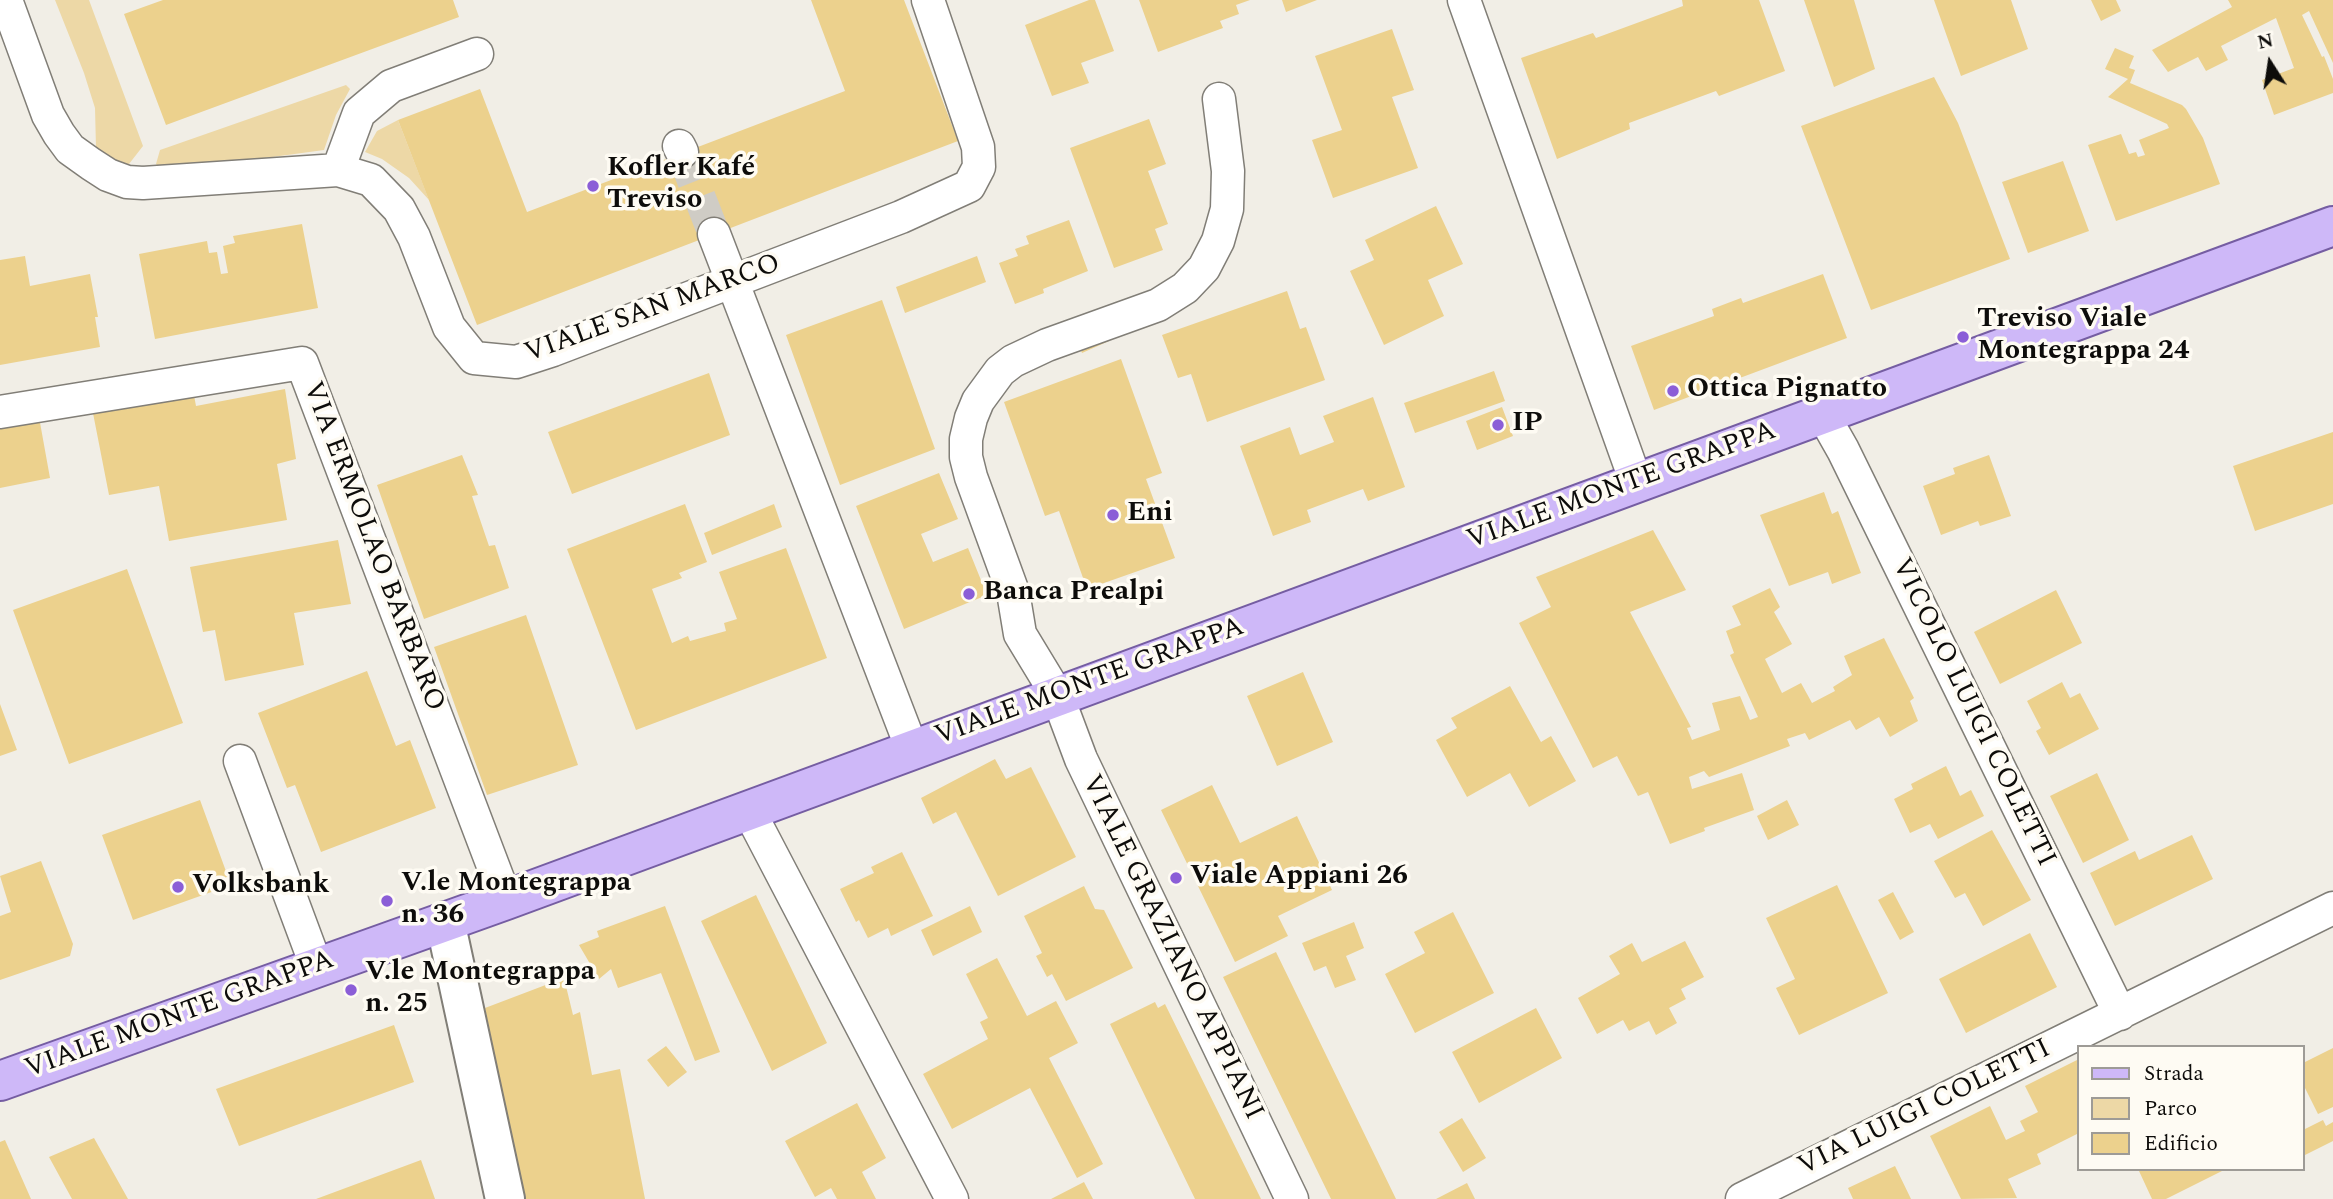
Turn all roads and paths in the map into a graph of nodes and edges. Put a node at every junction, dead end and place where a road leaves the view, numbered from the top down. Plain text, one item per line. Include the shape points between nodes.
1 (6, 0) edge
2 (928, 0) edge
3 (1464, 0) edge
4 (477, 54) dead end
5 (1219, 99) dead end
6 (338, 170) junction
7 (2333, 226) edge
8 (714, 234) tunnel mouth
9 (733, 281) junction
10 (0, 412) edge
11 (1822, 413) junction
12 (1636, 482) junction
13 (1057, 695) junction
14 (912, 749) junction
15 (240, 761) dead end
16 (748, 809) junction
17 (506, 900) junction
18 (2333, 908) edge
19 (445, 921) junction
20 (317, 968) junction
21 (2120, 1014) junction
22 (0, 1081) edge
23 (505, 1199) edge
24 (952, 1199) edge
25 (1292, 1199) edge
26 (1742, 1199) edge

1 - 6 street, VIALE SAN MARCO via 58,134 108,175 127,183 163,183
2 - 9 street, VIALE SAN MARCO via 978,147 979,167 969,186 901,218
3 - 12 street
4 - 6 street via 391,86 380,95 359,113
5 - 13 street, VIALE GRAZIANO APPIANI via 1228,171 1227,209 1218,242 1204,268 1185,288 1158,305 1013,361 988,385 971,418 966,457 1013,592 1017,628
6 - 9 street, VIALE SAN MARCO via 371,180 399,209 449,327 474,358 516,362
7 - 11 main road, VIALE MONTE GRAPPA
8 - 9 street, VIALE MONTE GRAPPA
9 - 14 street, VIALE MONTE GRAPPA
10 - 17 street, VIA ERMOLAO BARBARO via 302,363
11 - 12 main road, VIALE MONTE GRAPPA
11 - 21 street, VICOLO LUIGI COLETTI
12 - 13 main road, VIALE MONTE GRAPPA
13 - 14 main road, VIALE MONTE GRAPPA
13 - 25 street, VIALE GRAZIANO APPIANI via 1081,759
14 - 16 main road, VIALE MONTE GRAPPA
15 - 20 street
16 - 17 main road, VIALE MONTE GRAPPA
16 - 24 street
17 - 19 main road, VIALE MONTE GRAPPA
18 - 21 street, VIA LUIGI COLETTI
19 - 20 main road, VIALE MONTE GRAPPA
19 - 23 street
20 - 22 main road, VIALE MONTE GRAPPA
21 - 26 street, VIA LUIGI COLETTI

